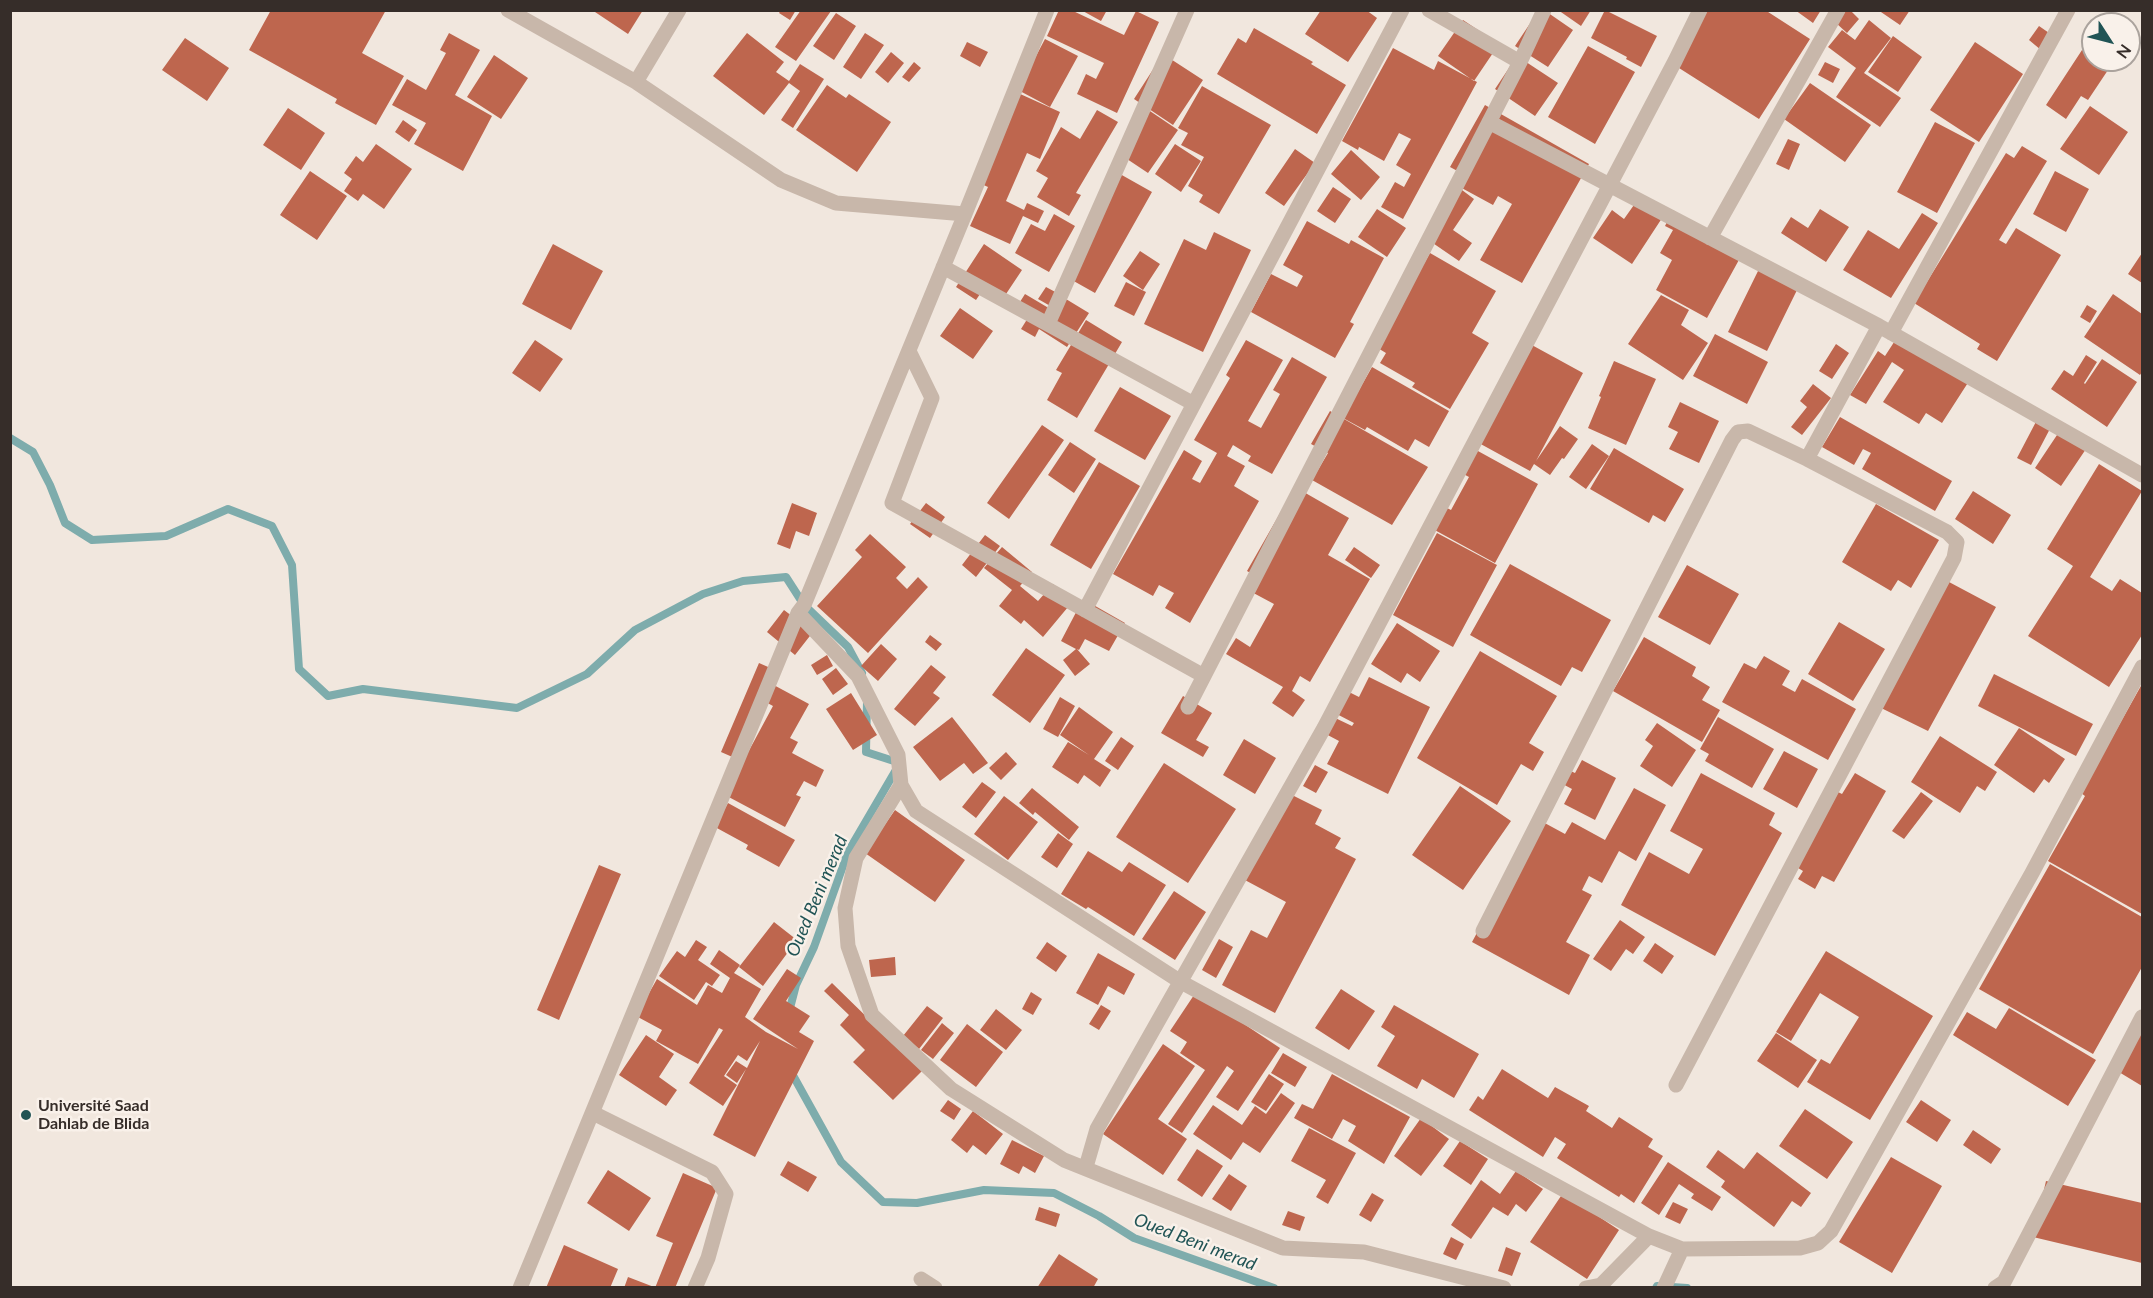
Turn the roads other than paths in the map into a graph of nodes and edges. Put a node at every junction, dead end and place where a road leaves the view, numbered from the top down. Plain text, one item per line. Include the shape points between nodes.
1 (508, 10) edge
2 (679, 10) edge
3 (1047, 10) edge
4 (1187, 10) edge
5 (1402, 10) edge
6 (1429, 10) edge
7 (1544, 10) edge
8 (1700, 10) edge
9 (1838, 10) edge
10 (2068, 10) edge
11 (1520, 62) junction
12 (636, 82) junction
13 (1489, 122) junction
14 (1609, 184) junction
15 (965, 214) junction
16 (1710, 238) junction
17 (943, 267) junction
18 (1047, 324) junction
19 (1885, 330) junction
20 (909, 351) junction
21 (1194, 404) junction
22 (1807, 459) junction
23 (2141, 471) edge
24 (1085, 610) junction
25 (798, 613) junction
26 (2142, 667) edge
27 (1204, 676) junction
28 (1188, 707) dead end
29 (901, 785) junction
30 (1483, 931) dead end
31 (1181, 982) junction
32 (2142, 1017) edge
33 (1676, 1085) dead end
34 (593, 1113) junction
35 (1086, 1167) junction
36 (1650, 1236) junction
37 (1682, 1249) junction
38 (921, 1279) dead end
39 (520, 1287) edge
40 (695, 1287) edge
41 (935, 1287) edge
42 (1504, 1287) edge
43 (1586, 1287) edge
44 (1664, 1287) edge
45 (1995, 1287) edge

1 - 12 street
2 - 12 street
3 - 15 street
4 - 18 street
5 - 21 street
6 - 11 street
7 - 11 street
8 - 14 street
9 - 16 street
10 - 19 street
11 - 13 street
12 - 15 street via 781,180 836,203
13 - 14 street
13 - 27 street
14 - 16 street
14 - 31 street via 1324,728
15 - 17 street
16 - 19 street
17 - 18 street
17 - 20 street
18 - 21 street
19 - 22 street
19 - 23 street
20 - 24 street via 932,398 892,503
20 - 25 street
21 - 24 street
22 - 30 street via 1748,431 1738,432 1732,440
22 - 33 street via 1947,532 1957,542 1954,558
24 - 27 street
25 - 29 street via 858,676 898,755
25 - 34 street
26 - 37 street via 2032,873 1831,1231 1818,1243 1800,1248
27 - 28 street
29 - 31 street via 916,811
29 - 35 street via 856,858 845,908 848,946 872,1015 951,1089 1064,1160
31 - 35 street via 1097,1129
31 - 36 street
32 - 45 street via 2004,1282
34 - 39 street
34 - 40 street via 712,1172 726,1194 708,1258
35 - 42 street via 1283,1248 1364,1252
36 - 37 street
36 - 43 street via 1601,1285
37 - 44 street
38 - 41 street

